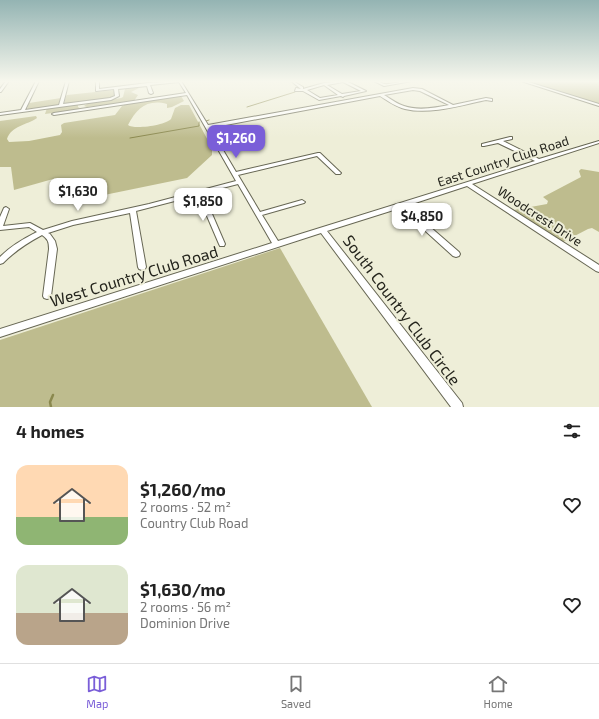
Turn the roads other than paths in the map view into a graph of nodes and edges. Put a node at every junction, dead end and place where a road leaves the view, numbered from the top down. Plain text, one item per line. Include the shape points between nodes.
1 (28, 100) edge
2 (62, 100) edge
3 (102, 100) edge
4 (148, 100) edge
5 (191, 100) edge
6 (350, 100) edge
7 (390, 100) edge
8 (441, 100) edge
9 (491, 100) dead end
10 (583, 100) edge
11 (599, 105) edge
12 (61, 106) junction
13 (453, 106) junction
14 (22, 111) junction
15 (0, 114) edge
16 (54, 114) dead end
17 (207, 127) junction
18 (510, 138) dead end
19 (499, 141) junction
20 (599, 142) edge
21 (484, 145) dead end
22 (539, 161) junction
23 (338, 173) dead end
24 (235, 174) junction
25 (239, 182) junction
26 (468, 184) junction
27 (200, 192) junction
28 (302, 202) dead end
29 (401, 205) junction
30 (6, 209) dead end
31 (133, 210) junction
32 (258, 214) junction
33 (0, 227) edge
34 (323, 231) junction
35 (41, 232) junction
36 (222, 244) dead end
37 (277, 245) junction
38 (456, 254) dead end
39 (0, 261) edge
40 (142, 267) dead end
41 (599, 269) edge
42 (47, 296) dead end
43 (0, 333) edge
44 (458, 407) edge

1 - 14 street
2 - 12 street
3 - 12 street
4 - 16 street
5 - 17 street
6 - 17 street
7 - 13 street via 407,109
8 - 13 street
9 - 13 street
10 - 11 street
12 - 14 street
14 - 15 street
17 - 24 street
18 - 19 street
19 - 21 street
19 - 22 street
20 - 22 street, East Country Club Road
22 - 26 street, East Country Club Road
23 - 24 street via 318,154
24 - 25 street
25 - 27 street
25 - 32 street
26 - 29 street, East Country Club Road
26 - 41 street, Woodcrest Drive
27 - 31 street
27 - 36 street
28 - 32 street
29 - 34 street, East Country Club Road
29 - 38 street
30 - 33 street
31 - 35 street
31 - 40 street
32 - 37 street
33 - 35 street via 30,225
34 - 37 street, East Country Club Road
34 - 44 street, South Country Club Circle
35 - 39 street via 12,249
35 - 42 street via 52,241 53,249
37 - 43 street, West Country Club Road

